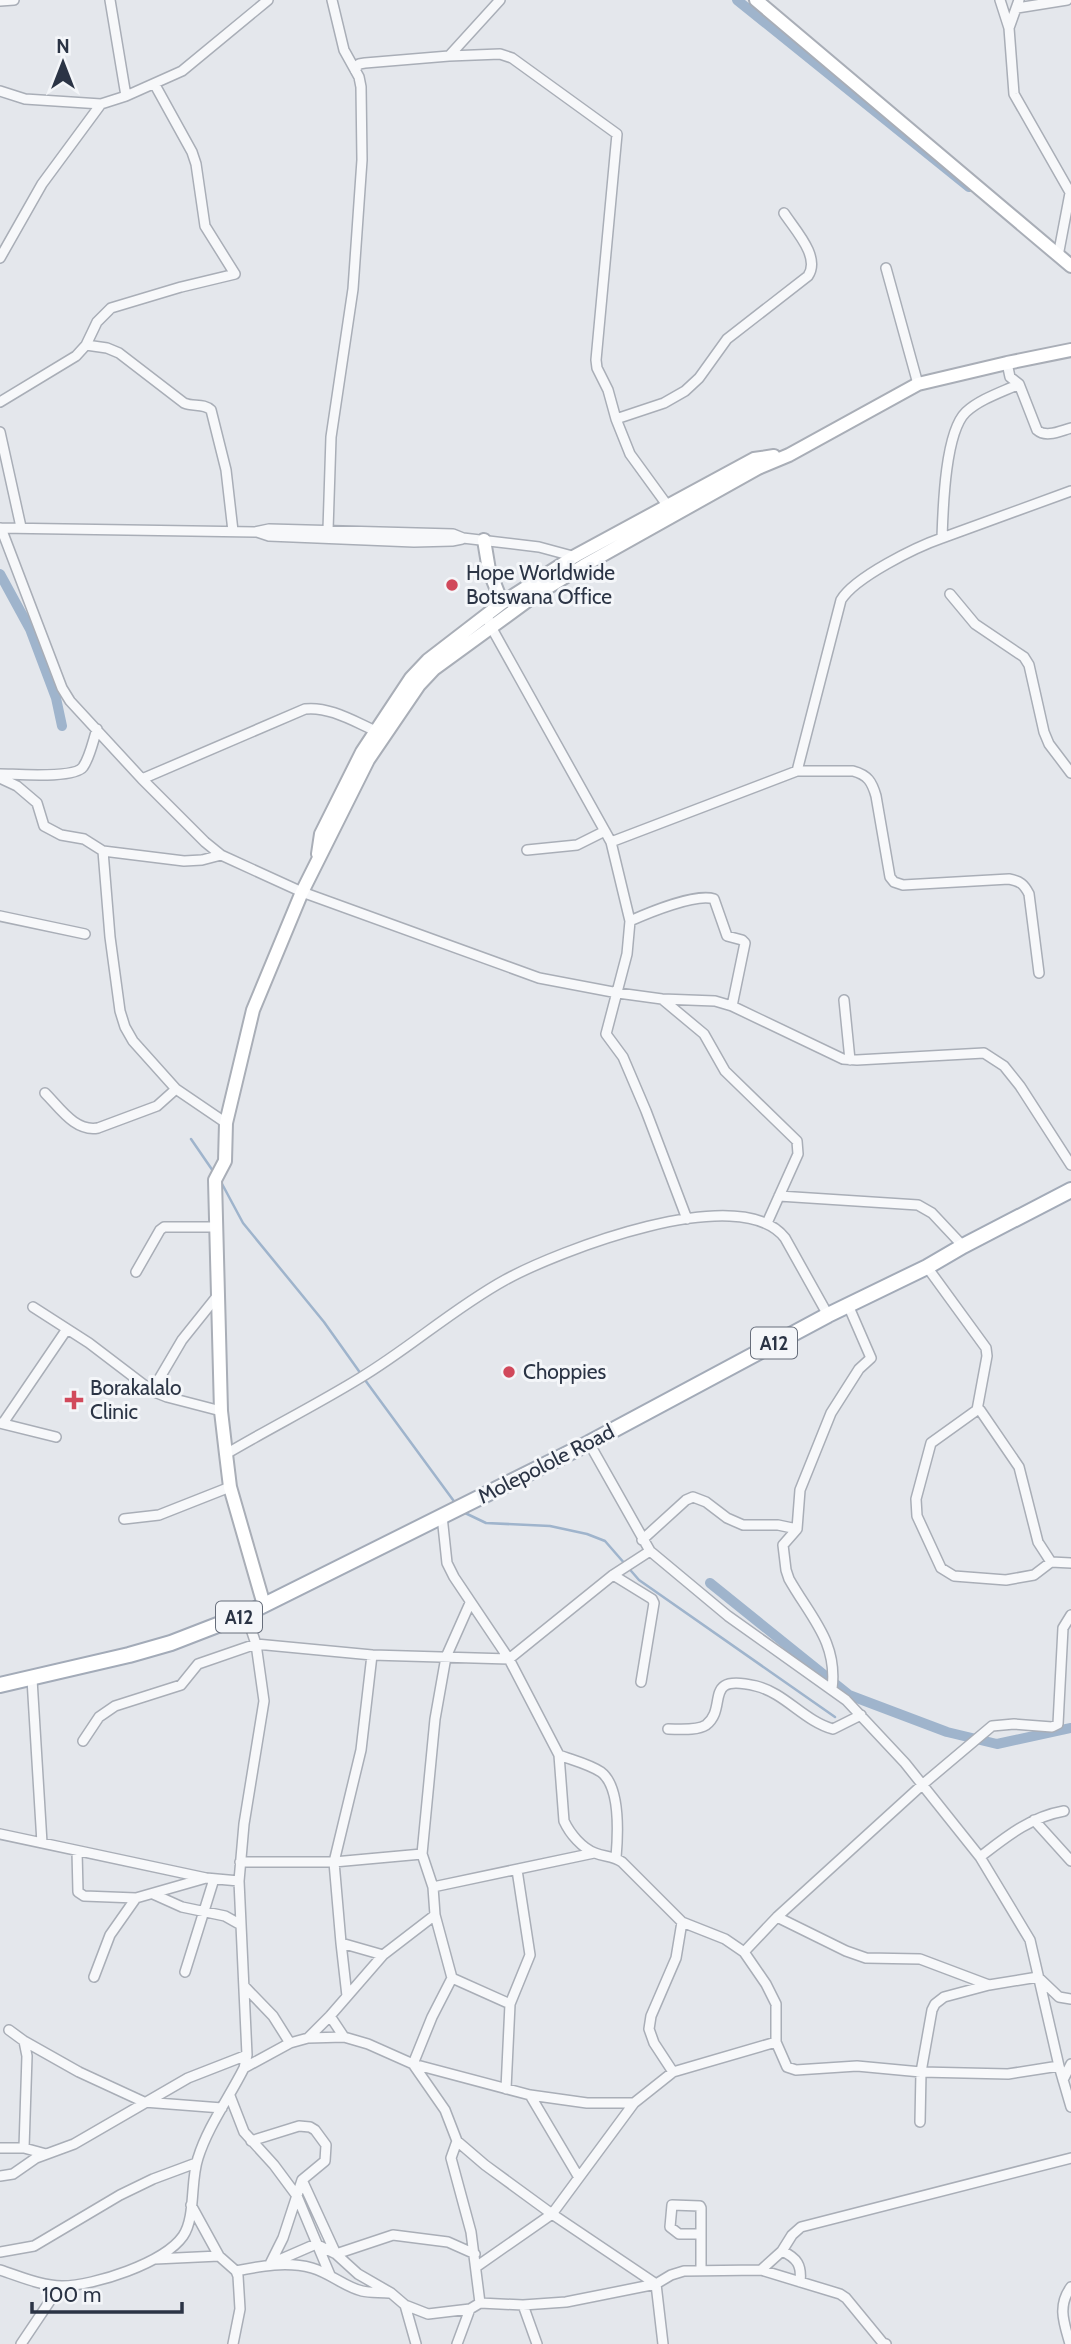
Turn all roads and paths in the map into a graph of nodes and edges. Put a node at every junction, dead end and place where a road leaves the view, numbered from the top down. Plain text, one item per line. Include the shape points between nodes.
1 (14, 0) edge
2 (110, 0) edge
3 (268, 0) edge
4 (332, 0) edge
5 (500, 0) edge
6 (756, 0) edge
7 (1000, 0) edge
8 (1067, 0) edge
9 (0, 1) edge
10 (1018, 4) edge
11 (1009, 28) junction
12 (449, 56) junction
13 (355, 70) junction
14 (155, 85) junction
15 (0, 91) edge
16 (126, 96) junction
17 (101, 104) junction
18 (1070, 193) edge
19 (784, 213) dead end
20 (1058, 256) junction
21 (0, 258) edge
22 (1071, 266) edge
23 (886, 268) dead end
24 (86, 345) junction
25 (1071, 351) edge
26 (1007, 363) junction
27 (918, 384) junction
28 (1019, 384) junction
29 (0, 402) edge
30 (616, 419) junction
31 (1071, 428) edge
32 (0, 432) edge
33 (0, 487) edge
34 (13, 491) junction
35 (1071, 491) edge
36 (671, 511) junction
37 (21, 527) junction
38 (1, 528) edge
39 (328, 530) junction
40 (233, 531) junction
41 (255, 532) junction
42 (345, 536) junction
43 (942, 538) junction
44 (484, 540) junction
45 (579, 561) junction
46 (950, 594) dead end
47 (502, 603) junction
48 (489, 620) junction
49 (97, 729) junction
50 (379, 735) junction
51 (797, 771) junction
52 (1071, 773) edge
53 (0, 776) edge
54 (142, 779) junction
55 (605, 831) junction
56 (611, 842) junction
57 (527, 850) dead end
58 (103, 851) junction
59 (221, 855) junction
60 (302, 892) junction
61 (0, 916) edge
62 (630, 921) junction
63 (85, 934) dead end
64 (1039, 973) dead end
65 (618, 993) junction
66 (662, 999) junction
67 (844, 1000) dead end
68 (732, 1006) junction
69 (850, 1060) junction
70 (176, 1089) junction
71 (45, 1093) dead end
72 (226, 1123) junction
73 (1071, 1165) edge
74 (1071, 1191) edge
75 (779, 1196) junction
76 (687, 1219) junction
77 (767, 1223) junction
78 (215, 1227) junction
79 (963, 1246) junction
80 (927, 1268) junction
81 (136, 1272) dead end
82 (218, 1295) junction
83 (848, 1304) junction
84 (33, 1307) dead end
85 (828, 1315) junction
86 (67, 1329) junction
87 (152, 1391) junction
88 (977, 1410) junction
89 (221, 1412) junction
90 (1, 1423) edge
91 (56, 1437) dead end
92 (589, 1443) junction
93 (226, 1454) junction
94 (230, 1487) junction
95 (442, 1516) junction
96 (124, 1519) dead end
97 (797, 1530) junction
98 (642, 1540) junction
99 (650, 1551) junction
100 (1051, 1562) junction
101 (1071, 1563) edge
102 (613, 1575) junction
103 (470, 1602) junction
104 (264, 1605) junction
105 (246, 1614) junction
106 (1071, 1615) edge
107 (256, 1644) junction
108 (372, 1655) junction
109 (446, 1657) junction
110 (509, 1659) junction
111 (32, 1679) junction
112 (641, 1682) dead end
113 (0, 1685) edge
114 (832, 1689) junction
115 (861, 1715) junction
116 (668, 1729) dead end
117 (83, 1741) dead end
118 (559, 1755) junction
119 (922, 1785) junction
120 (1064, 1811) dead end
121 (1034, 1820) junction
122 (0, 1834) edge
123 (42, 1843) junction
124 (77, 1850) junction
125 (594, 1853) junction
126 (422, 1854) junction
127 (979, 1857) junction
128 (616, 1858) junction
129 (1071, 1861) edge
130 (240, 1862) junction
131 (334, 1862) junction
132 (517, 1870) junction
133 (210, 1879) junction
134 (239, 1881) junction
135 (433, 1887) junction
136 (153, 1894) junction
137 (136, 1898) junction
138 (204, 1912) junction
139 (435, 1915) junction
140 (777, 1917) junction
141 (682, 1922) junction
142 (241, 1925) junction
143 (341, 1943) junction
144 (744, 1952) junction
145 (383, 1955) junction
146 (185, 1972) dead end
147 (94, 1977) dead end
148 (1038, 1977) junction
149 (452, 1978) junction
150 (989, 1985) junction
151 (245, 1987) junction
152 (347, 1996) junction
153 (1071, 1999) edge
154 (510, 2004) junction
155 (330, 2016) junction
156 (9, 2030) dead end
157 (344, 2037) junction
158 (308, 2038) junction
159 (23, 2041) junction
160 (776, 2042) junction
161 (290, 2043) junction
162 (247, 2055) junction
163 (413, 2064) junction
164 (1071, 2064) edge
165 (1059, 2066) junction
166 (244, 2068) junction
167 (921, 2072) junction
168 (673, 2073) junction
169 (1063, 2080) junction
170 (506, 2089) junction
171 (530, 2095) junction
172 (230, 2096) junction
173 (144, 2102) junction
174 (634, 2103) junction
175 (1071, 2106) edge
176 (222, 2108) junction
177 (920, 2122) dead end
178 (251, 2141) junction
179 (457, 2141) junction
180 (2, 2145) edge
181 (24, 2148) junction
182 (46, 2154) junction
183 (1071, 2158) edge
184 (196, 2163) junction
185 (0, 2176) edge
186 (578, 2176) junction
187 (302, 2180) junction
188 (297, 2196) junction
189 (191, 2204) junction
190 (552, 2214) junction
191 (701, 2234) junction
192 (316, 2244) junction
193 (782, 2251) junction
194 (0, 2252) edge
195 (336, 2253) junction
196 (475, 2254) junction
197 (219, 2256) junction
198 (153, 2259) junction
199 (270, 2264) junction
200 (476, 2267) junction
201 (0, 2270) edge
202 (761, 2270) junction
203 (236, 2271) junction
204 (701, 2271) junction
205 (330, 2275) junction
206 (800, 2282) junction
207 (656, 2284) junction
208 (60, 2286) junction
209 (1071, 2287) edge
210 (391, 2293) junction
211 (480, 2303) junction
212 (405, 2305) junction
213 (523, 2305) junction
214 (470, 2309) junction
215 (413, 2332) junction
216 (21, 2344) edge
217 (233, 2344) edge
218 (404, 2344) edge
219 (416, 2344) edge
220 (457, 2344) edge
221 (537, 2344) edge
222 (663, 2344) edge
223 (884, 2344) edge
224 (1070, 2344) edge

1 - 9 street
2 - 16 street
3 - 14 street via 182,71
4 - 13 street via 344,50
5 - 12 street
6 - 20 street
7 - 11 street
8 - 10 street
10 - 11 street
11 - 18 street via 1014,94
12 - 13 street via 365,63
12 - 30 street via 500,54 512,58 617,134 596,360
13 - 39 street via 361,87 361,173 354,289 331,437
14 - 16 street
14 - 24 street via 192,152 205,226 235,274 111,308 97,322
15 - 17 street via 26,99
16 - 17 street
17 - 21 street via 37,191
18 - 20 street
19 - 30 street via 812,257 808,276 727,339 685,391
20 - 22 street
23 - 27 street
24 - 29 street via 76,356
24 - 40 street via 114,351 184,403 211,410 226,470
25 - 26 street
26 - 27 street
26 - 28 street via 1010,377
27 - 36 street via 789,455
28 - 31 street via 1040,433
28 - 43 street via 971,408 958,424 948,462
30 - 36 street via 630,454
32 - 34 street
33 - 34 street
34 - 37 street
35 - 43 street
36 - 45 street
37 - 38 street
37 - 40 street
38 - 49 street via 62,688
39 - 41 street
39 - 42 street
40 - 41 street
41 - 42 street
42 - 44 street
43 - 51 street via 902,554 845,593
44 - 45 street via 539,547
44 - 47 street via 488,570
45 - 47 street
45 - 48 street
46 - 52 street via 975,624 1024,657 1044,732
47 - 48 street
48 - 50 street via 427,675
48 - 55 street
49 - 53 street via 77,772
49 - 54 street
50 - 54 street via 321,709 305,709
50 - 60 street
51 - 56 street
51 - 64 street via 853,771 867,776 876,796 888,873 894,882 1018,880 1029,894
53 - 58 street via 37,803 44,826 84,839
54 - 59 street
55 - 56 street
55 - 57 street via 577,845
56 - 62 street
58 - 59 street via 184,861
58 - 70 street via 120,1012 133,1041
59 - 60 street
60 - 65 street via 520,972
60 - 72 street via 254,1010
61 - 63 street
62 - 65 street
62 - 68 street via 695,898 714,899 727,936 745,943
65 - 66 street
65 - 76 street via 606,1034 623,1056
66 - 68 street via 708,1000
66 - 75 street via 704,1034 725,1071 797,1141 798,1154
67 - 69 street
68 - 69 street
69 - 73 street via 984,1052 1004,1066 1020,1086
70 - 71 street via 157,1105 89,1130 79,1127
70 - 72 street
72 - 78 street via 225,1161 215,1180
74 - 79 main road, Molepolole Road / A12
75 - 77 street
75 - 79 street via 918,1205 932,1213
76 - 77 street via 741,1216
76 - 93 street via 598,1239 507,1279 372,1371
77 - 85 street via 785,1238
78 - 81 street via 164,1227
78 - 82 street
79 - 80 main road, Molepolole Road / A12
80 - 83 main road, Molepolole Road / A12
80 - 88 street via 986,1348
82 - 87 street via 182,1340
82 - 89 street
83 - 85 main road, Molepolole Road / A12
83 - 97 street via 871,1358 831,1413 800,1490
84 - 86 street
85 - 92 main road, Molepolole Road / A12
86 - 87 street
86 - 90 street
87 - 89 street
88 - 100 street via 1019,1467 1038,1542
88 - 100 street via 931,1443 916,1499 917,1516 941,1569 954,1576 1006,1580 1034,1575
89 - 93 street
90 - 91 street
92 - 95 main road, Molepolole Road / A12
92 - 98 street
93 - 94 street
94 - 96 street via 159,1515
94 - 104 street
95 - 103 street via 447,1563
95 - 104 main road, Molepolole Road / A12
97 - 98 street via 743,1525 693,1497
97 - 114 street via 783,1545 786,1570 826,1638 834,1674
98 - 99 street
99 - 102 street
99 - 114 street via 728,1616
100 - 101 street
102 - 110 street
102 - 112 street via 654,1602
103 - 109 street
103 - 110 street
104 - 105 main road, Molepolole Road / A12
105 - 107 street
105 - 111 main road, Molepolole Road / A12 via 171,1643
106 - 119 street via 1063,1628 1058,1724 992,1726
107 - 108 street
107 - 117 street via 198,1664 181,1685 115,1706 99,1717
107 - 130 street via 264,1701
108 - 109 street
108 - 131 street via 360,1750
109 - 110 street
109 - 126 street
110 - 118 street
111 - 113 main road, Molepolole Road / A12
111 - 123 street
114 - 115 street
115 - 116 street via 833,1729 770,1691 735,1684 720,1690 712,1719 705,1726
115 - 119 street
118 - 125 street via 564,1821 574,1838
118 - 128 street via 605,1776 618,1819
119 - 127 street
119 - 140 street
120 - 121 street
121 - 127 street
121 - 129 street
122 - 123 street
123 - 124 street
124 - 133 street
124 - 137 street via 80,1895
125 - 128 street
125 - 132 street
126 - 131 street
126 - 135 street
127 - 148 street via 1030,1940
128 - 141 street
130 - 131 street
130 - 134 street
131 - 143 street
132 - 135 street
132 - 154 street via 530,1955
133 - 134 street
133 - 136 street
133 - 138 street
134 - 142 street
135 - 139 street
136 - 137 street
136 - 138 street
137 - 147 street via 110,1935
138 - 142 street
138 - 146 street
139 - 145 street
139 - 149 street
140 - 144 street
140 - 150 street via 866,1958 920,1959
141 - 144 street
141 - 168 street via 676,1958 649,2029
142 - 151 street
143 - 145 street
143 - 152 street
144 - 160 street via 776,2004
145 - 152 street
148 - 150 street
148 - 153 street via 1059,1997
148 - 165 street
149 - 154 street
149 - 163 street
150 - 167 street via 944,1997 935,2004
151 - 161 street via 273,2016
151 - 162 street
152 - 155 street
154 - 170 street
155 - 157 street
155 - 158 street
156 - 159 street
157 - 158 street
157 - 163 street
158 - 161 street
159 - 173 street
159 - 181 street via 27,2056
160 - 167 street via 792,2070 857,2066
160 - 168 street
161 - 166 street
162 - 166 street
162 - 173 street
163 - 170 street
163 - 179 street via 444,2110
164 - 169 street
165 - 167 street via 1008,2074
165 - 169 street
166 - 172 street
167 - 177 street
168 - 174 street
169 - 175 street
170 - 171 street
171 - 174 street via 587,2103
171 - 186 street
172 - 176 street
172 - 178 street via 241,2128
173 - 176 street
173 - 182 street via 74,2144
174 - 186 street
176 - 184 street
178 - 187 street via 299,2126 315,2130 326,2145 327,2157
178 - 188 street
179 - 190 street
179 - 196 street via 451,2158
180 - 181 street
181 - 182 street
182 - 185 street via 13,2174
183 - 193 street via 801,2227
184 - 189 street
184 - 194 street via 120,2194 34,2246
186 - 190 street
187 - 188 street
187 - 195 street
188 - 192 street
188 - 199 street
189 - 197 street
189 - 198 street via 182,2237
190 - 200 street
190 - 207 street
191 - 191 street via 700,2206 672,2205 670,2227 679,2234
191 - 204 street
192 - 195 street
192 - 199 street
192 - 205 street
193 - 202 street
193 - 206 street via 797,2260
195 - 196 street via 393,2235 448,2242
195 - 210 street via 358,2274
196 - 200 street
197 - 198 street
197 - 203 street
198 - 208 street via 110,2277
199 - 203 street
199 - 205 street via 312,2268
200 - 211 street
201 - 208 street
202 - 204 street
202 - 206 street
203 - 217 street via 240,2309
204 - 207 street via 677,2273
205 - 210 street via 361,2291
206 - 223 street via 846,2298
207 - 213 street
207 - 222 street
208 - 216 street
209 - 224 street via 1062,2308
210 - 212 street
211 - 213 street
211 - 214 street
212 - 214 street via 428,2314
212 - 215 street
213 - 221 street
214 - 220 street
215 - 218 street
215 - 219 street

